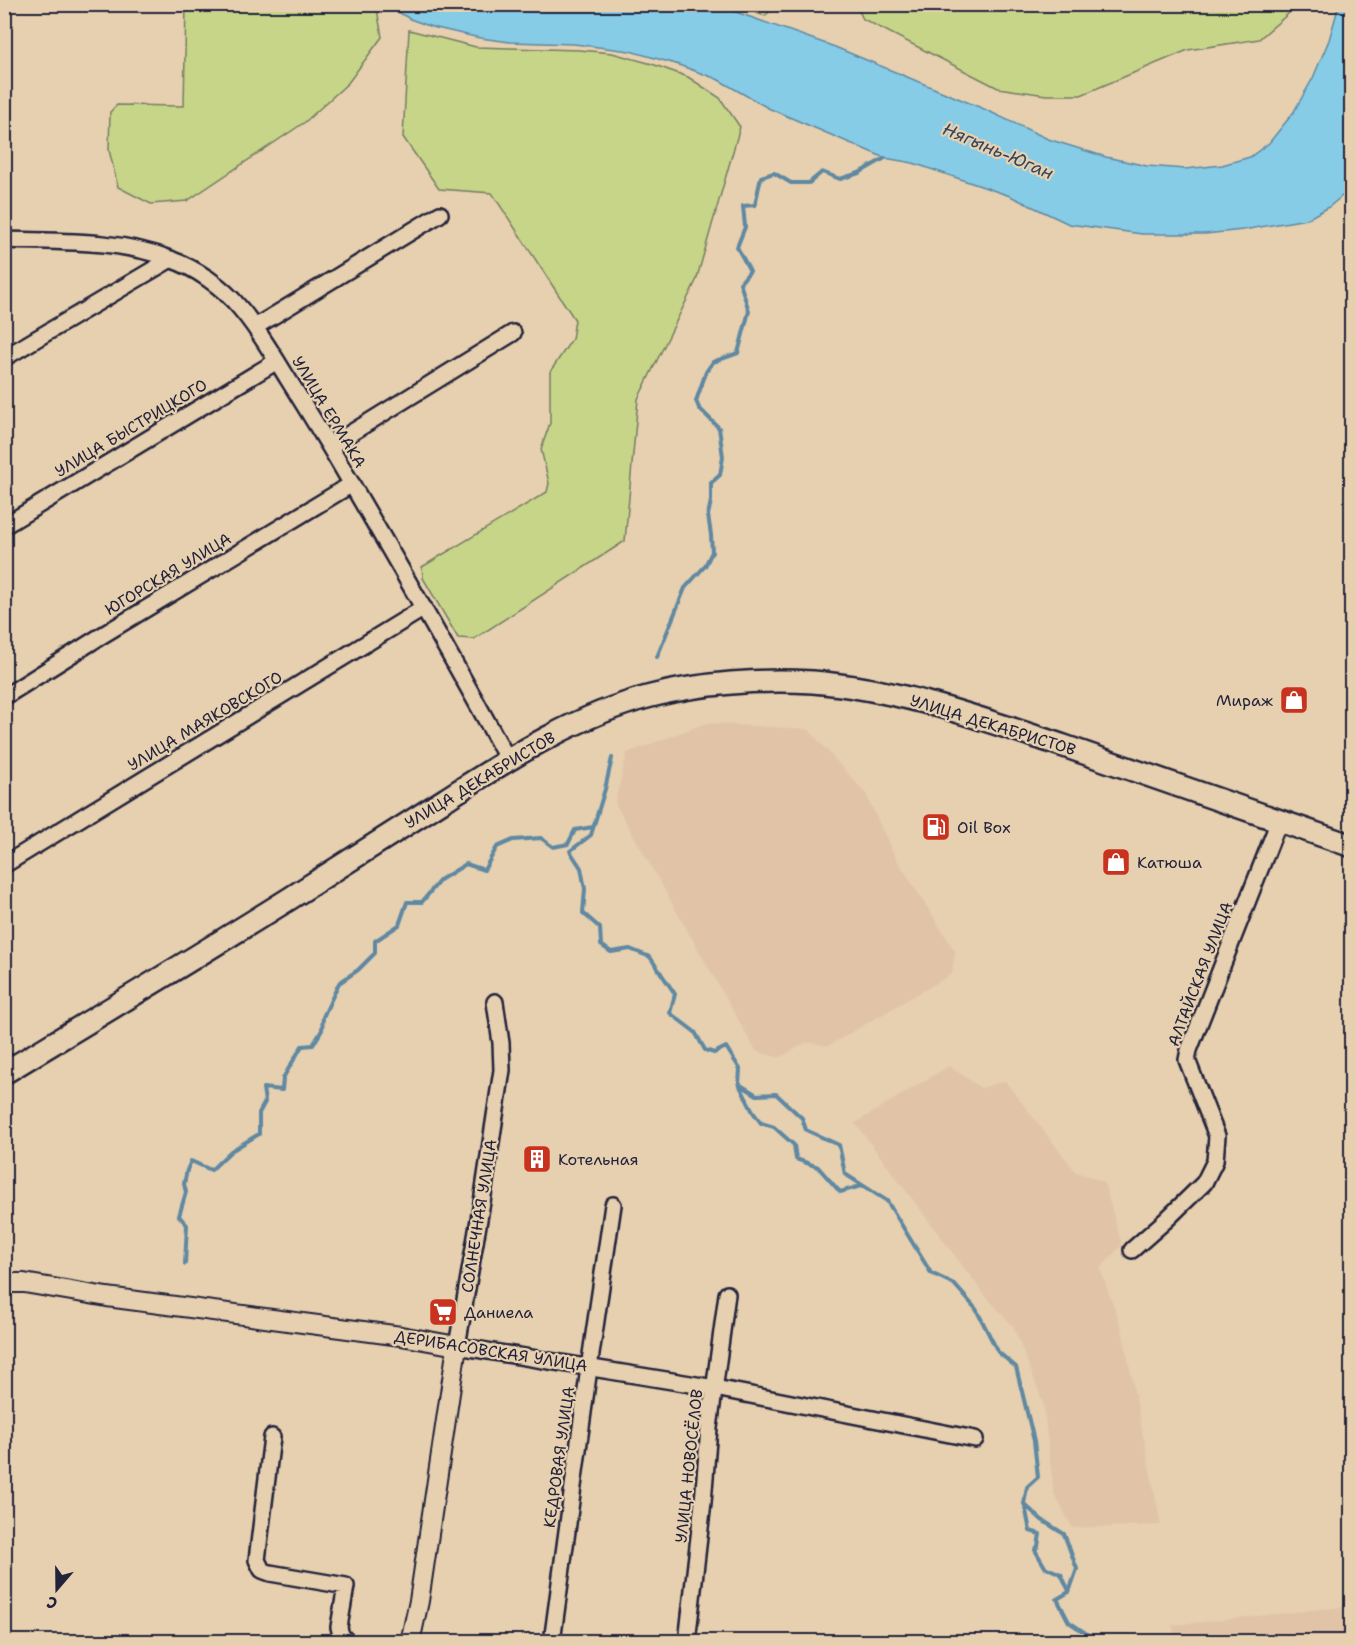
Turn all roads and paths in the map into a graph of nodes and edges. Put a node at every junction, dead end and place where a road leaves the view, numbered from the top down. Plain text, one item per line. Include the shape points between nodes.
1 (440, 214) dead end
2 (4, 240) edge
3 (171, 259) junction
4 (255, 327) junction
5 (513, 333) dead end
6 (4, 358) edge
7 (277, 361) junction
8 (330, 446) junction
9 (352, 484) junction
10 (4, 526) edge
11 (424, 608) junction
12 (4, 697) edge
13 (508, 760) junction
14 (1279, 821) junction
15 (1352, 846) edge
16 (4, 865) edge
17 (495, 1002) dead end
18 (4, 1073) edge
19 (613, 1205) dead end
20 (1132, 1250) dead end
21 (4, 1283) edge
22 (727, 1294) dead end
23 (457, 1346) junction
24 (589, 1368) junction
25 (715, 1388) junction
26 (272, 1437) dead end
27 (975, 1439) dead end
28 (348, 1641) edge
29 (410, 1641) edge
30 (552, 1641) edge
31 (687, 1641) edge

1 - 4 street
2 - 3 street, УЛИЦА ЕРМАКА via 97,244
3 - 4 street, УЛИЦА ЕРМАКА via 225,292
3 - 6 street
4 - 7 street, УЛИЦА ЕРМАКА
5 - 8 street
7 - 8 street, УЛИЦА ЕРМАКА
7 - 10 street, УЛИЦА БЫСТРИЦКОГО
8 - 9 street, УЛИЦА ЕРМАКА
9 - 11 street, УЛИЦА ЕРМАКА
9 - 12 street, ЮГОРСКАЯ УЛИЦА
11 - 13 street, УЛИЦА ЕРМАКА
11 - 16 street, УЛИЦА МАЯКОВСКОГО
13 - 14 main road, УЛИЦА ДЕКАБРИСТОВ via 588,719 651,696 750,682 812,682 960,711
13 - 18 main road, УЛИЦА ДЕКАБРИСТОВ via 226,939
14 - 15 main road, УЛИЦА ДЕКАБРИСТОВ
14 - 20 street, АЛТАЙСКАЯ УЛИЦА via 1187,1059 1217,1136 1215,1161 1203,1183
17 - 23 street, СОЛНЕЧНАЯ УЛИЦА via 501,1080
19 - 24 street, КЕДРОВАЯ УЛИЦА
21 - 23 street, ДЕРИБАСОВСКАЯ УЛИЦА
22 - 25 street, УЛИЦА НОВОСЁЛОВ
23 - 24 street, ДЕРИБАСОВСКАЯ УЛИЦА
23 - 29 street, СОЛНЕЧНАЯ УЛИЦА
24 - 25 street, ДЕРИБАСОВСКАЯ УЛИЦА
24 - 30 street, КЕДРОВАЯ УЛИЦА
25 - 27 street, ДЕРИБАСОВСКАЯ УЛИЦА
25 - 31 street, УЛИЦА НОВОСЁЛОВ
26 - 28 street via 258,1565 270,1573 346,1586 339,1627

